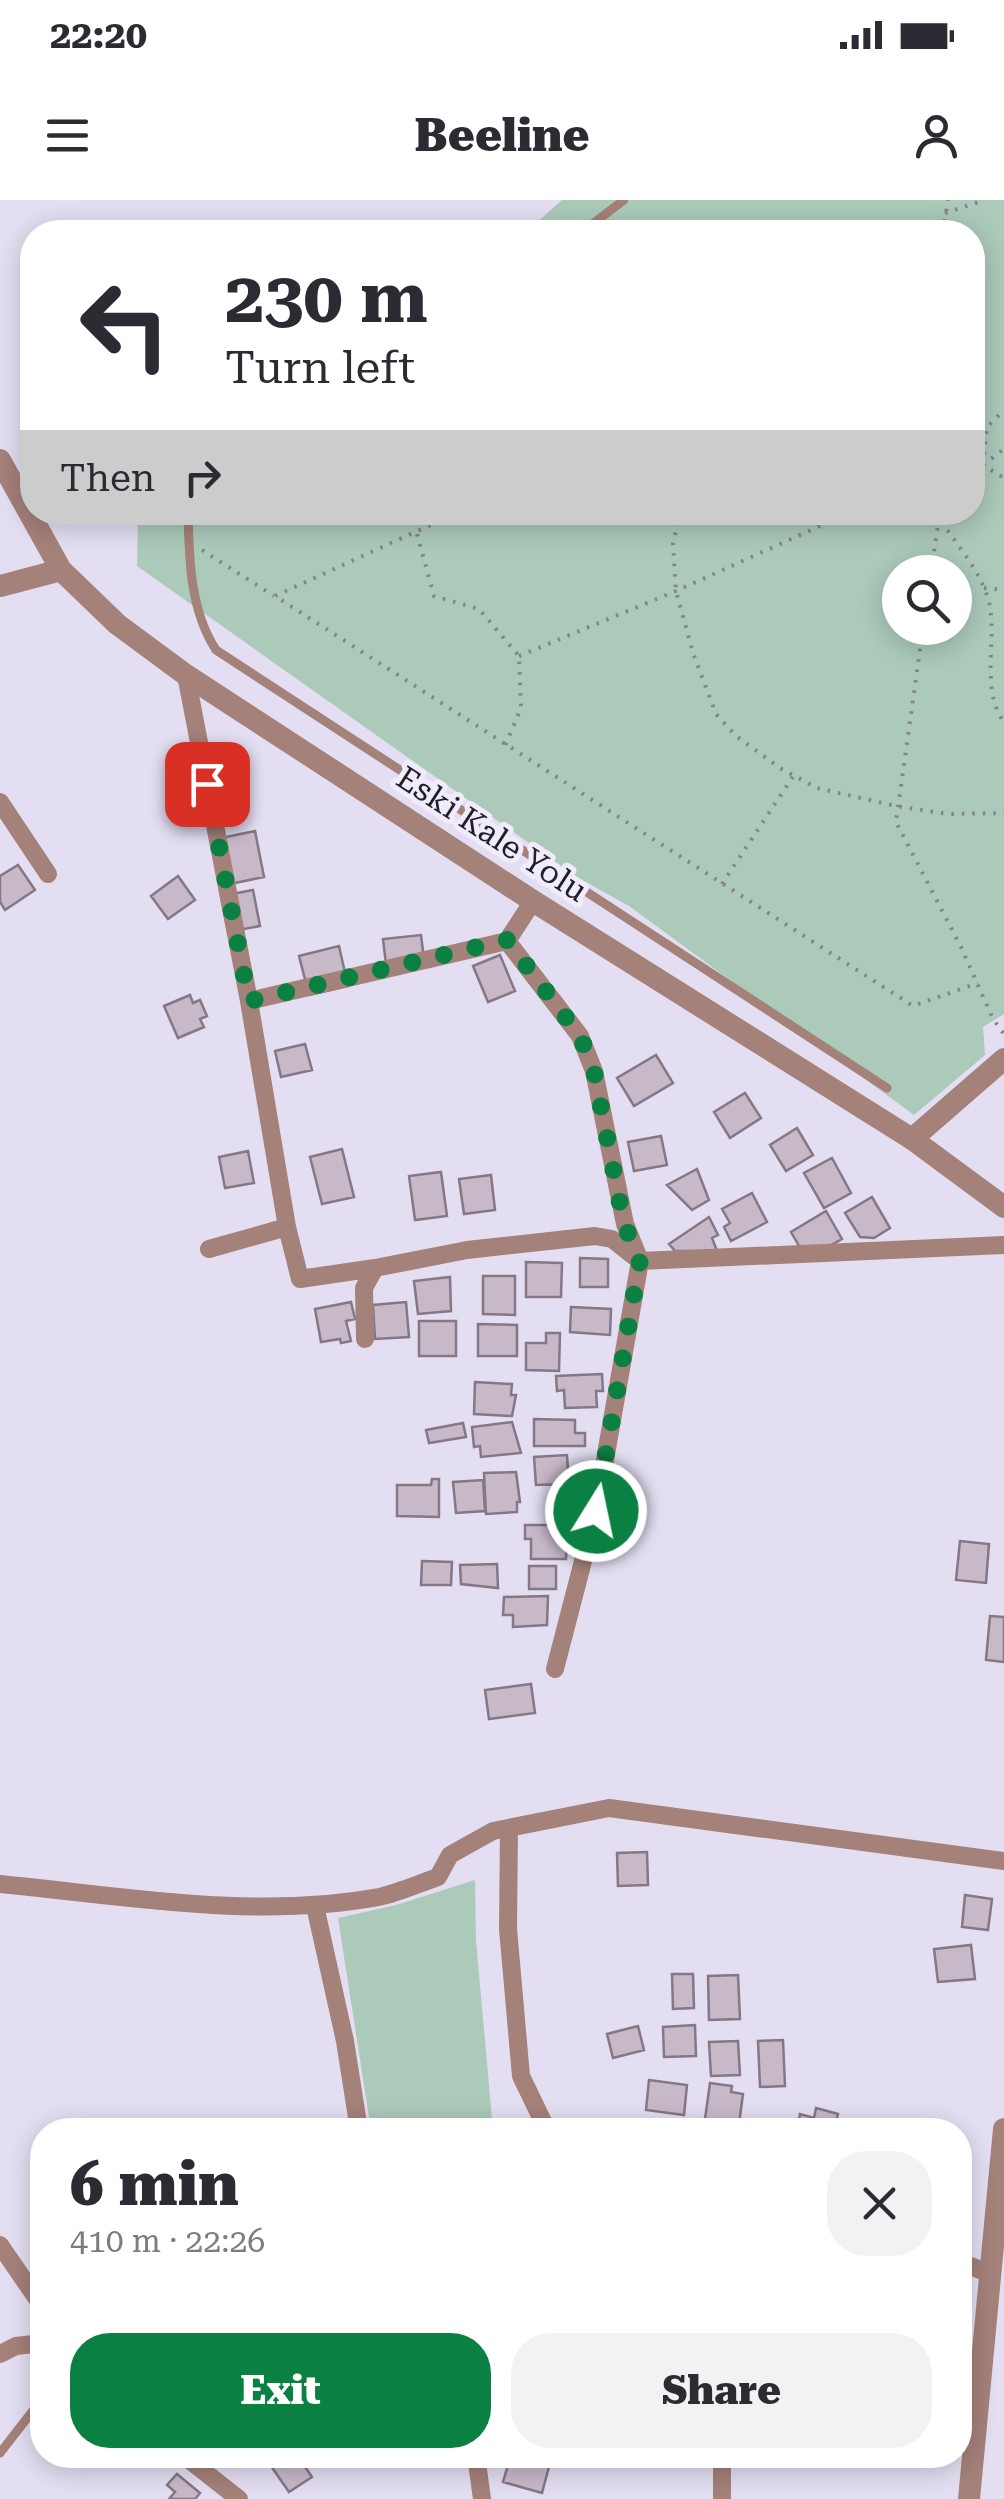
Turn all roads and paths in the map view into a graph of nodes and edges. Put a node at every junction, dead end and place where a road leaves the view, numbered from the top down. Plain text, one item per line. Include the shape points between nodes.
1 (624, 200) edge
2 (948, 200) edge
3 (981, 201) edge
4 (945, 214) junction
5 (598, 220) edge
6 (944, 220) edge
7 (1004, 410) edge
8 (985, 446) edge
9 (0, 460) edge
10 (20, 496) edge
11 (36, 525) edge
12 (188, 525) edge
13 (433, 525) edge
14 (677, 525) edge
15 (822, 525) edge
16 (938, 525) edge
17 (945, 525) edge
18 (417, 533) junction
19 (189, 544) junction
20 (933, 555) edge
21 (61, 570) junction
22 (0, 586) edge
23 (984, 588) junction
24 (1004, 590) edge
25 (676, 591) junction
26 (275, 596) junction
27 (920, 645) edge
28 (519, 656) junction
29 (186, 675) junction
30 (1004, 722) edge
31 (505, 746) junction
32 (794, 776) junction
33 (0, 802) edge
34 (896, 806) junction
35 (1004, 813) edge
36 (48, 874) dead end
37 (722, 884) junction
38 (533, 901) junction
39 (507, 940) junction
40 (978, 984) junction
41 (249, 1001) junction
42 (1004, 1034) edge
43 (1004, 1059) edge
44 (887, 1088) dead end
45 (912, 1139) junction
46 (1004, 1208) edge
47 (287, 1227) junction
48 (1004, 1245) edge
49 (208, 1248) dead end
50 (640, 1260) junction
51 (375, 1268) junction
52 (365, 1339) dead end
53 (555, 1669) dead end
54 (510, 1828) junction
55 (1004, 1861) edge
56 (0, 1884) edge
57 (316, 1906) junction
58 (357, 2118) edge
59 (541, 2118) edge
60 (1004, 2129) edge
61 (0, 2245) edge
62 (972, 2267) edge
63 (991, 2274) junction
64 (30, 2285) edge
65 (30, 2345) edge
66 (0, 2354) edge
67 (30, 2414) edge
68 (0, 2453) edge
69 (200, 2468) edge
70 (478, 2468) edge
71 (722, 2468) edge
72 (238, 2499) edge
73 (482, 2499) edge
74 (722, 2499) edge
75 (969, 2499) edge

1 - 5 lane
2 - 4 path
3 - 4 path
4 - 6 path
7 - 8 path via 987,427
9 - 10 street, Eski Kale Yolu
11 - 21 street, Eski Kale Yolu
12 - 19 lane
13 - 18 path
14 - 25 path
15 - 25 path
16 - 20 path
17 - 23 path
18 - 26 path
18 - 28 path via 434,596 478,610
19 - 26 path
19 - 44 lane via 196,602 216,650
21 - 22 street
21 - 29 street, Eski Kale Yolu via 117,624
23 - 24 path
23 - 30 path via 993,707
25 - 28 path
25 - 32 path via 716,714
26 - 31 path
27 - 34 path
28 - 31 path via 520,708
29 - 38 street, Eski Kale Yolu
29 - 41 street
31 - 37 path
32 - 34 path via 817,788
32 - 37 path
33 - 36 street
34 - 35 path
34 - 40 path via 896,822
37 - 40 path via 913,1006
38 - 39 street
38 - 45 street, Eski Kale Yolu
39 - 41 street
39 - 50 street via 580,1036 594,1071 624,1224
40 - 42 path
41 - 47 street
43 - 45 street
45 - 46 street, Eski Kale Yolu
47 - 49 street
47 - 51 street via 300,1279
48 - 50 street
50 - 51 street via 595,1236
50 - 53 street via 596,1511
51 - 52 street via 364,1288
54 - 55 street via 608,1808
54 - 57 street via 450,1855 438,1877 382,1896
54 - 59 street via 508,1929 520,2076
56 - 57 street via 236,1907
57 - 58 street
60 - 63 street
61 - 64 street
62 - 63 street
63 - 75 street
65 - 66 street
67 - 68 lane
69 - 72 street
70 - 73 street
71 - 74 street

